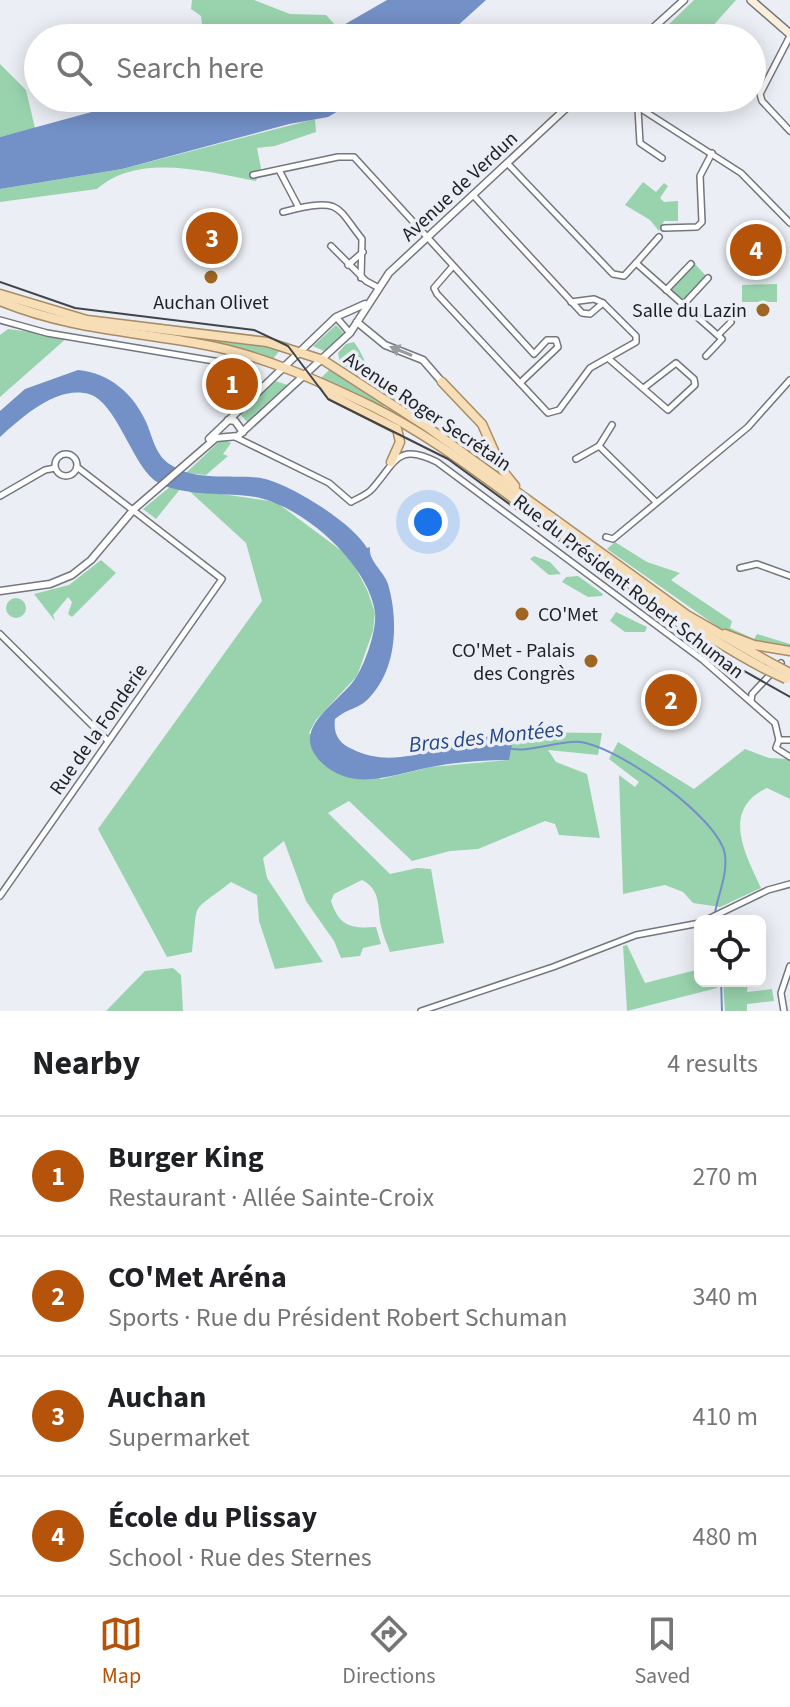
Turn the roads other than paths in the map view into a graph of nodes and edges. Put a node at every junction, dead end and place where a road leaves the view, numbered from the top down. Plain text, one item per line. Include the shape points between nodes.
1 (684, 0) edge
2 (751, 0) edge
3 (657, 24) edge
4 (790, 33) edge
5 (766, 82) edge
6 (766, 105) edge
7 (562, 112) edge
8 (639, 112) edge
9 (645, 112) edge
10 (790, 131) edge
11 (710, 154) junction
12 (662, 158) dead end
13 (508, 164) junction
14 (279, 170) junction
15 (253, 175) dead end
16 (473, 195) junction
17 (299, 208) junction
18 (283, 212) dead end
19 (790, 223) edge
20 (664, 228) dead end
21 (659, 237) dead end
22 (426, 238) junction
23 (331, 246) dead end
24 (364, 251) junction
25 (636, 263) junction
26 (691, 264) dead end
27 (348, 265) junction
28 (453, 266) junction
29 (361, 278) junction
30 (708, 278) dead end
31 (377, 287) junction
32 (666, 290) junction
33 (0, 294) edge
34 (0, 301) edge
35 (369, 302) junction
36 (571, 302) junction
37 (603, 303) junction
38 (683, 305) junction
39 (336, 317) junction
40 (0, 320) edge
41 (357, 322) junction
42 (731, 322) dead end
43 (350, 333) junction
44 (718, 335) junction
45 (299, 352) junction
46 (534, 354) junction
47 (706, 356) dead end
48 (609, 359) junction
49 (323, 360) junction
50 (542, 363) junction
51 (281, 368) junction
52 (303, 377) junction
53 (790, 380) edge
54 (442, 382) joint
55 (520, 383) junction
56 (324, 385) junction
57 (645, 387) junction
58 (255, 395) junction
59 (226, 422) junction
60 (612, 425) dead end
61 (243, 432) junction
62 (233, 437) junction
63 (246, 444) junction
64 (599, 446) junction
65 (576, 459) dead end
66 (391, 462) junction
67 (77, 467) junction
68 (182, 467) junction
69 (55, 468) junction
70 (0, 496) edge
71 (527, 498) junction
72 (656, 502) junction
73 (134, 509) junction
74 (606, 537) dead end
75 (604, 554) junction
76 (740, 568) dead end
77 (790, 576) edge
78 (0, 591) edge
79 (0, 634) edge
80 (790, 651) edge
81 (781, 663) dead end
82 (766, 665) junction
83 (789, 676) edge
84 (751, 701) junction
85 (779, 740) junction
86 (790, 740) edge
87 (108, 741) junction
88 (790, 757) edge
89 (790, 884) edge
90 (0, 896) edge
91 (717, 915) edge
92 (694, 923) edge
93 (790, 966) edge
94 (421, 1011) edge
95 (784, 1011) edge

1 - 3 street
2 - 4 main road
4 - 5 street
6 - 10 street
7 - 13 street, Avenue de Verdun
8 - 12 street via 640,143
9 - 11 street
11 - 19 street via 741,173
11 - 20 street via 700,176 700,226
13 - 16 street, Avenue de Verdun
13 - 25 street via 613,274 624,276
14 - 15 street
14 - 17 street
14 - 22 street via 354,157
16 - 22 street, Avenue de Verdun
16 - 36 street
17 - 18 street
17 - 24 street via 335,206 362,239
21 - 25 street
22 - 28 street
22 - 31 street, Avenue de Verdun
23 - 27 street
24 - 27 street
24 - 29 street
25 - 32 street
26 - 32 street
27 - 29 street
28 - 46 street
28 - 55 street via 437,281 437,294
29 - 31 street
30 - 38 street
31 - 35 street, Avenue de Verdun
32 - 38 street
33 - 45 main road, Avenue Roger Secrétain via 87,320 267,342
34 - 51 main road, Avenue Roger Secrétain via 59,321 206,345
35 - 39 street, Avenue de Verdun
35 - 41 street, Avenue de Verdun
36 - 37 street
36 - 37 street via 590,314
37 - 48 street via 636,336 636,342
38 - 44 street
39 - 43 street
39 - 45 street, Avenue de Verdun
40 - 58 street via 47,333 232,364 247,371
41 - 43 street, Avenue de Verdun
54 -> 41 street via 423,360 385,345
42 - 44 street
43 - 49 street, Avenue de Verdun
44 - 47 street via 722,339
45 - 49 main road, Avenue Roger Secrétain
45 - 51 street, Avenue de Verdun
46 - 50 street
46 - 50 street via 547,340 556,340 558,347
48 - 55 street via 590,368 554,413
48 - 57 street via 624,376
49 - 52 street, Avenue de Verdun
49 - 71 main road, Avenue Roger Secrétain
50 - 55 street
51 - 52 main road, Avenue Roger Secrétain
51 - 58 street, Avenue de Verdun
52 - 56 main road, Avenue Roger Secrétain
52 - 61 street, Avenue de Verdun
53 - 72 street via 748,427
54 - 71 main road via 482,424 503,471
56 - 66 main road via 332,396 397,429 400,442
56 - 82 main road, Avenue Roger Secrétain via 440,445 660,606
57 - 57 street via 668,410 695,385 676,363
58 - 59 street, Avenue de Verdun
59 - 61 street via 235,421
59 - 62 street
59 - 68 street, Avenue de Verdun
60 - 64 street
61 - 62 street, Avenue de Verdun
61 - 63 street
62 - 63 street
62 - 68 street, Avenue de Verdun via 216,438
63 - 66 street via 329,483 351,502 372,489
64 - 65 street
64 - 72 street
66 - 84 street, Rue du Président Robert Schuman via 416,453 457,476 657,623
67 - 69 street via 65,476
67 - 69 street via 68,454 59,456
67 - 73 street
68 - 73 street, Avenue de Verdun
69 - 70 street
71 - 75 main road, Avenue Roger Secrétain
72 - 74 street via 613,539
73 - 78 street, Avenue de Verdun via 72,575 50,584
73 - 87 street, Rue de la Fonderie via 222,579
75 - 80 main road via 725,634
75 - 82 main road, Avenue Roger Secrétain
76 - 77 street via 757,564
79 - 87 street
81 - 84 street
82 - 83 main road, Avenue Roger Secrétain, bridge
84 - 85 street, Rue du Président Robert Schuman via 775,723
85 - 86 street
85 - 88 street, Rue du Président Robert Schuman via 777,751
87 - 90 street, Rue de la Fonderie
89 - 91 street
92 - 94 street via 636,935
93 - 95 street via 781,993

